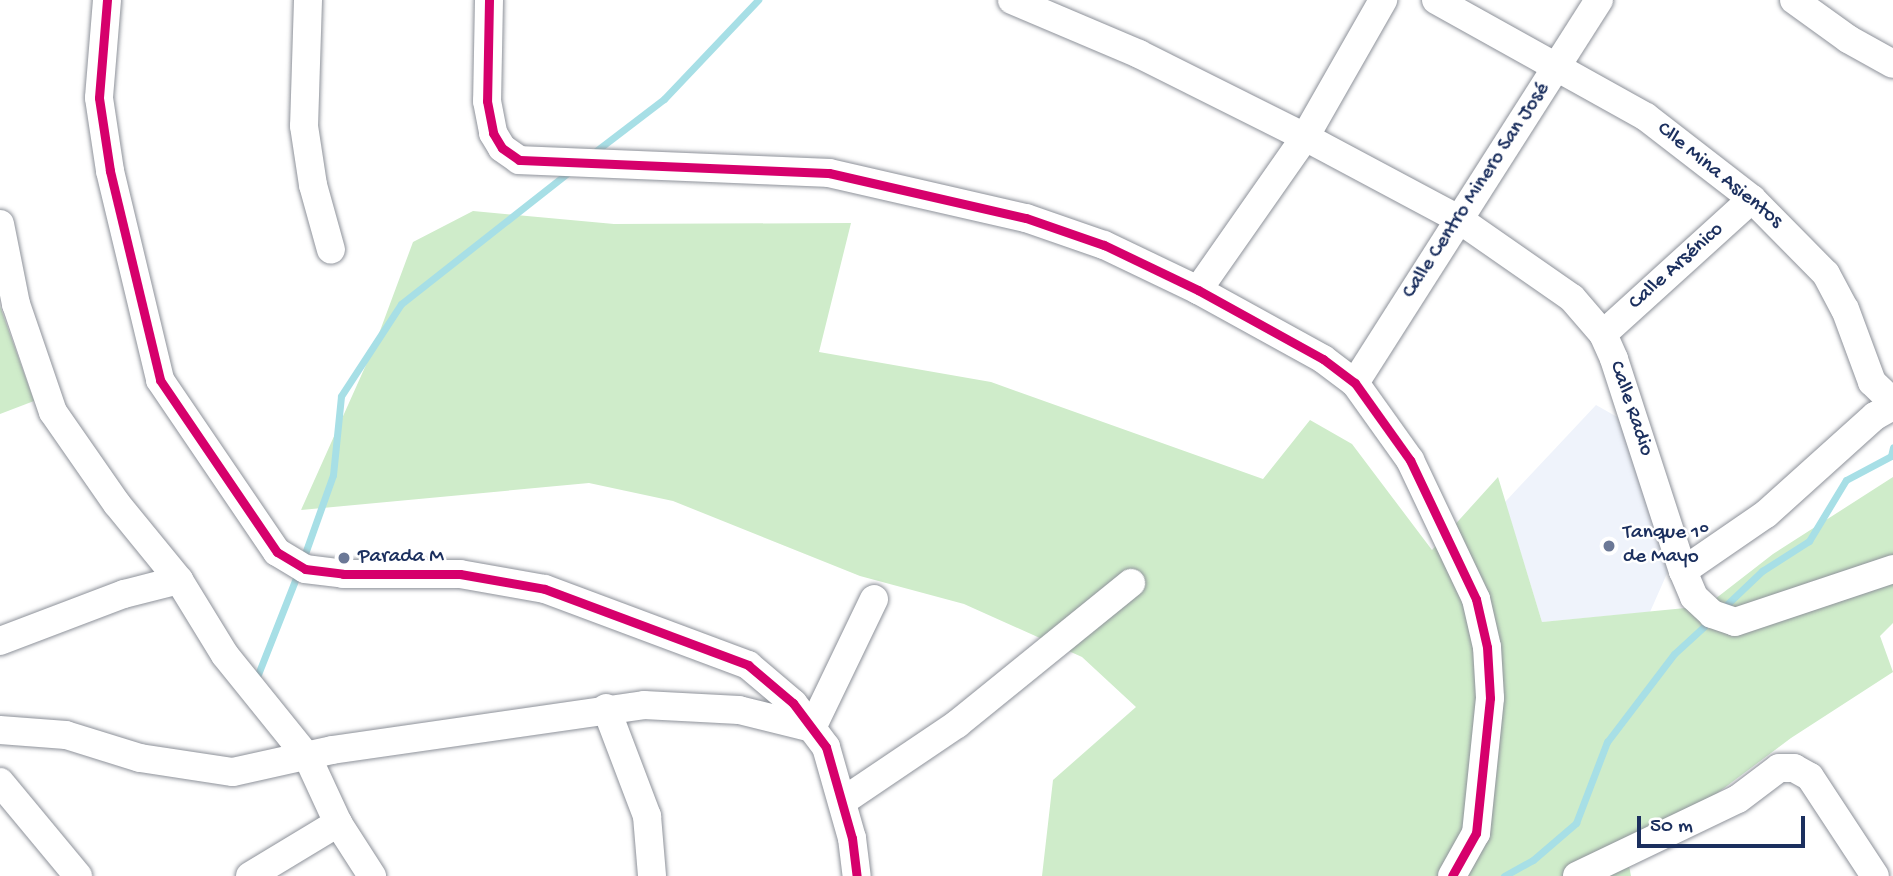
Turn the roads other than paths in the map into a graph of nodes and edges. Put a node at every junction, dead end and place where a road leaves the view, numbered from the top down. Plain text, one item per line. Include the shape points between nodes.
1 (107, 0) edge
2 (308, 0) edge
3 (489, 0) edge
4 (1012, 0) edge
5 (1383, 0) edge
6 (1436, 0) edge
7 (1599, 0) edge
8 (1794, 0) edge
9 (1893, 64) edge
10 (1557, 66) junction
11 (1305, 137) junction
12 (1752, 199) junction
13 (1457, 218) junction
14 (0, 224) edge
15 (331, 250) dead end
16 (1198, 290) junction
17 (1603, 334) junction
18 (1355, 383) junction
19 (1893, 404) edge
20 (1893, 569) edge
21 (1683, 571) junction
22 (179, 580) junction
23 (1131, 583) dead end
24 (874, 599) dead end
25 (0, 641) edge
26 (606, 708) junction
27 (811, 728) junction
28 (0, 730) edge
29 (308, 758) junction
30 (0, 782) edge
31 (843, 802) junction
32 (338, 823) junction
33 (1608, 870) edge
34 (78, 876) edge
35 (250, 876) edge
36 (372, 876) edge
37 (652, 876) edge
38 (857, 876) edge
39 (1452, 876) edge
40 (1577, 876) edge
41 (1875, 876) edge

1 - 27 street via 99,98 110,171 160,380 277,552 305,569 343,574 460,574 545,589 596,605 748,666 774,684
2 - 15 street via 304,125 313,185
3 - 16 street via 487,101 493,133 502,148 519,160 760,167 840,175 1026,218 1104,245
4 - 11 street, Calle Radio via 1071,22
5 - 11 street
6 - 10 street, Clle Mina Asientos
7 - 10 street, Calle Centro Minero San José
8 - 9 street
10 - 12 street, Clle Mina Asientos via 1658,125
10 - 13 street, Calle Centro Minero San José
11 - 13 street, Calle Radio
11 - 16 street
12 - 17 street, Calle Arsénico
12 - 19 street, Clle Mina Asientos via 1826,274 1872,382
13 - 17 street, Calle Radio via 1572,299
13 - 18 street, Calle Centro Minero San José
14 - 22 street via 16,304 53,412 117,504
16 - 18 street via 1323,359
17 - 21 street, Calle Radio via 1643,441
18 - 39 street via 1410,460 1476,600 1486,647 1490,698 1476,833
19 - 21 street via 1766,514
20 - 21 street, Calle Radio via 1735,622 1712,614 1694,597
22 - 25 street via 124,594
22 - 29 street via 225,655
23 - 31 street via 957,724
24 - 27 street
26 - 27 street via 705,706
26 - 29 street via 331,750
26 - 37 street via 647,816
27 - 31 street via 833,764
28 - 29 street via 66,736 140,758 233,772
29 - 32 street
30 - 34 street
31 - 38 street
32 - 35 street
32 - 36 street
33 - 40 street
33 - 41 street via 1738,799 1779,768 1794,768 1810,777

